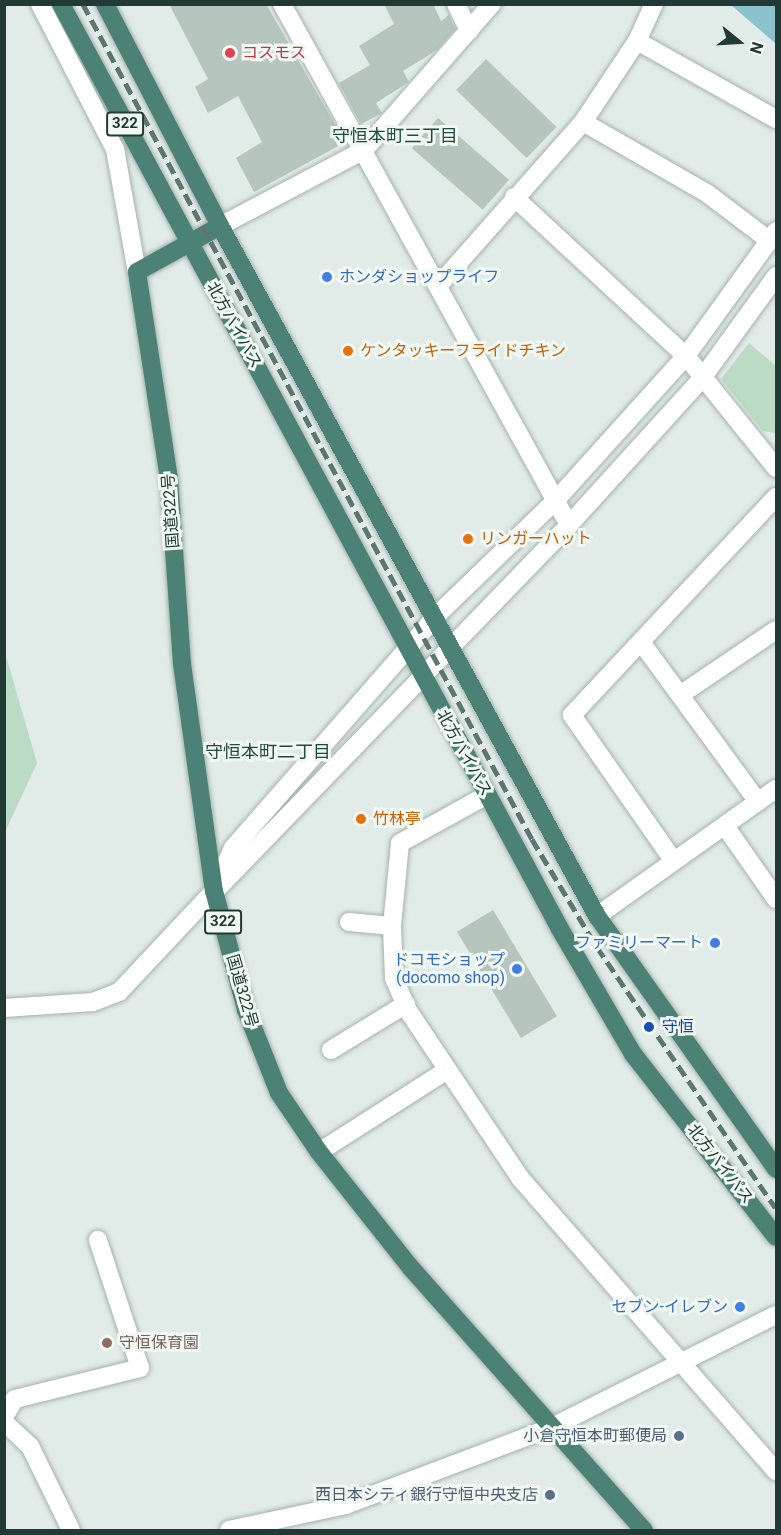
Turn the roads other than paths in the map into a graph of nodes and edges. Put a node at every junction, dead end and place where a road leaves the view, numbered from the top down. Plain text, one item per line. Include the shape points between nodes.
1 (40, 4) edge
2 (61, 4) edge
3 (105, 4) edge
4 (282, 4) edge
5 (456, 4) edge
6 (492, 4) edge
7 (654, 4) edge
8 (469, 31) junction
9 (637, 41) junction
10 (777, 119) edge
11 (583, 122) junction
12 (364, 150) junction
13 (514, 197) junction
14 (220, 226) junction
15 (773, 236) edge
16 (189, 244) junction
17 (137, 272) junction
18 (777, 276) edge
19 (438, 286) junction
20 (686, 356) junction
21 (703, 377) junction
22 (773, 454) edge
23 (777, 497) edge
24 (555, 501) junction
25 (569, 525) junction
26 (436, 616) junction
27 (777, 630) edge
28 (641, 642) junction
29 (410, 646) junction
30 (450, 646) junction
31 (422, 676) junction
32 (680, 695) junction
33 (777, 789) edge
34 (487, 795) junction
35 (758, 802) junction
36 (725, 826) junction
37 (673, 860) junction
38 (214, 891) junction
39 (777, 899) edge
40 (597, 916) junction
41 (349, 922) dead end
42 (392, 926) junction
43 (406, 1004) junction
44 (4, 1008) edge
45 (331, 1050) dead end
46 (447, 1070) junction
47 (319, 1152) junction
48 (777, 1169) edge
49 (777, 1237) edge
50 (98, 1240) dead end
51 (777, 1315) edge
52 (681, 1363) junction
53 (4, 1417) edge
54 (4, 1422) edge
55 (552, 1427) junction
56 (777, 1471) edge
57 (268, 1526) edge
58 (71, 1530) edge
59 (229, 1530) edge
60 (644, 1530) edge

1 - 17 street via 116,149
2 - 16 highway, 322
3 - 14 highway, 322
4 - 12 street
5 - 8 street
6 - 8 street
7 - 9 street
8 - 12 street
9 - 10 street
9 - 11 street
11 - 13 street
11 - 15 street
12 - 14 street
12 - 19 street
13 - 19 street
13 - 20 street
14 - 16 highway
14 - 26 highway, 322
15 - 20 street
16 - 17 highway
16 - 29 highway, 北方バイパス / 322
17 - 38 highway, 国道322号 / 322 via 168,467 182,664
18 - 21 street
19 - 24 street
20 - 21 street
20 - 24 street
21 - 22 street
21 - 25 street
23 - 28 street
24 - 25 street
24 - 26 street
25 - 30 street
26 - 29 street
26 - 30 highway, 322
27 - 32 street
28 - 32 street
28 - 37 street via 572,715
29 - 31 highway, 北方バイパス / 322
29 - 38 street via 233,848
30 - 31 street
30 - 40 highway, 322
31 - 34 highway, 北方バイパス / 322
31 - 38 street via 246,865
32 - 35 street
33 - 35 street
34 - 42 street via 400,843
34 - 49 highway, 北方バイパス / 322 via 633,1054
35 - 36 street
36 - 37 street
36 - 39 street
37 - 40 street
38 - 44 street via 119,992 93,1002
38 - 47 highway, 国道322号 / 322 via 261,1050 279,1093
40 - 48 highway, 322
41 - 42 street
42 - 43 street via 394,978
43 - 45 street
43 - 46 street
46 - 47 street
46 - 52 street via 521,1179
47 - 55 highway, 国道322号 / 322 via 411,1268
50 - 53 street via 140,1368 15,1399
51 - 52 street
52 - 55 street
52 - 56 street
54 - 58 street via 30,1446
55 - 57 street via 389,1491
55 - 60 highway, 国道322号 / 322
57 - 59 street

